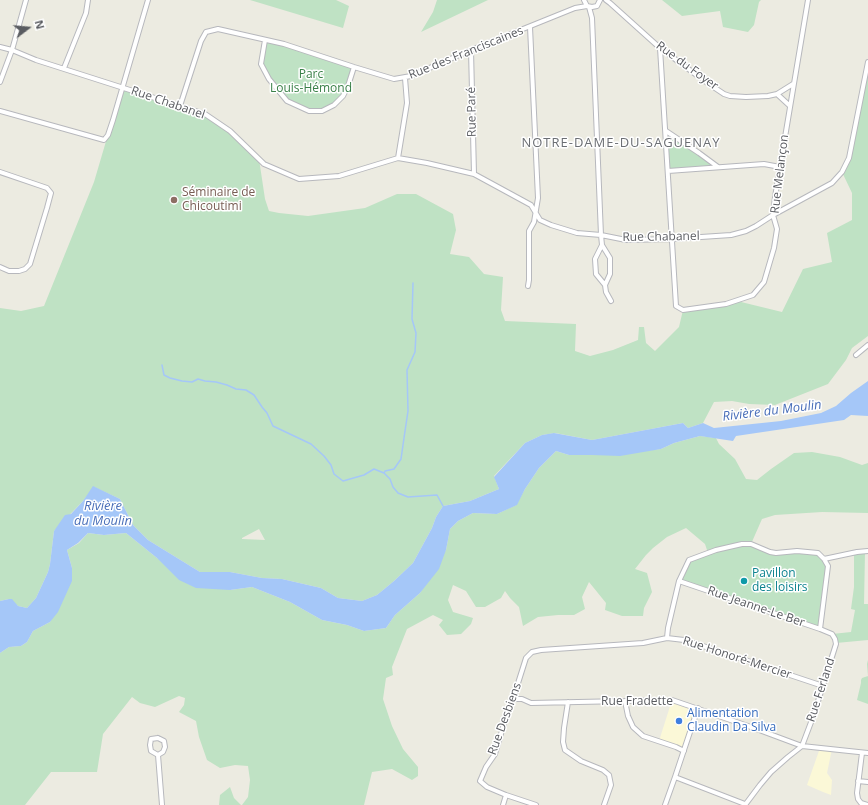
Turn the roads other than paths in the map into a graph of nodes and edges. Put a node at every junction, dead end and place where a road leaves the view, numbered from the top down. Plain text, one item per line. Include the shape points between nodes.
1 (26, 0) edge
2 (88, 0) edge
3 (148, 0) edge
4 (583, 0) edge
5 (606, 0) edge
6 (808, 0) edge
7 (599, 3) edge
8 (610, 3) junction
9 (588, 6) junction
10 (575, 8) junction
11 (592, 18) junction
12 (530, 27) junction
13 (265, 40) junction
14 (0, 47) edge
15 (660, 48) junction
16 (12, 50) junction
17 (471, 50) junction
18 (868, 62) edge
19 (354, 67) junction
20 (64, 68) junction
21 (405, 78) junction
22 (0, 82) edge
23 (793, 84) junction
24 (122, 87) junction
25 (777, 94) junction
26 (180, 106) junction
27 (790, 106) junction
28 (0, 111) edge
29 (666, 131) junction
30 (398, 158) junction
31 (718, 167) junction
32 (780, 167) junction
33 (668, 171) junction
34 (0, 172) edge
35 (474, 174) junction
36 (535, 212) junction
37 (773, 215) junction
38 (601, 235) junction
39 (671, 239) junction
40 (602, 245) junction
41 (0, 267) edge
42 (605, 285) junction
43 (528, 286) dead end
44 (611, 301) dead end
45 (868, 345) edge
46 (856, 355) dead end
47 (868, 551) edge
48 (824, 559) junction
49 (679, 581) junction
50 (820, 629) junction
51 (832, 634) joint
52 (667, 638) junction
53 (532, 652) joint
54 (823, 686) junction
55 (513, 699) junction
56 (624, 701) junction
57 (568, 702) junction
58 (698, 708) junction
59 (802, 746) junction
60 (684, 751) junction
61 (862, 753) junction
62 (868, 753) edge
63 (158, 755) junction
64 (675, 777) junction
65 (858, 781) junction
66 (868, 782) edge
67 (506, 795) junction
68 (162, 805) edge
69 (503, 805) edge
70 (536, 805) edge
71 (604, 805) edge
72 (664, 805) edge
73 (745, 805) edge
74 (868, 805) edge

1 - 16 street
2 - 20 street via 86,13
3 - 24 street
4 - 9 street
4 - 10 street, Rue des Franciscaines
5 - 8 street, Rue du Foyer
6 - 23 street, Rue Melançon
7 - 8 street
7 - 9 street, Rue des Franciscaines via 595,7
7 - 11 street
8 - 15 street, Rue du Foyer
9 - 10 street, Rue des Franciscaines
9 - 11 street
10 - 12 street, Rue des Franciscaines
11 - 38 street
12 - 17 street, Rue des Franciscaines
12 - 36 street via 538,198
13 - 19 street, Rue des Franciscaines
13 - 19 street via 261,64 268,79 287,101 309,111 322,111 334,105 343,96
13 - 26 street, Rue des Franciscaines via 218,29 206,32 201,40
14 - 16 street, Rue Chabanel
15 - 25 street, Rue du Foyer via 724,94
15 - 29 street
16 - 20 street, Rue Chabanel
16 - 22 street
17 - 21 street, Rue des Franciscaines
17 - 35 street, Rue Paré
18 - 37 street, Rue Chabanel via 849,158 842,172 832,183
19 - 21 street, Rue des Franciscaines via 394,79
20 - 24 street, Rue Chabanel
21 - 30 street via 407,103
23 - 25 street, Rue du Foyer
23 - 27 street, Rue Melançon
24 - 26 street, Rue Chabanel
24 - 28 street via 108,135 104,140
25 - 27 street
26 - 30 street, Rue Chabanel via 205,114 230,132 264,164 299,179 339,176
27 - 32 street, Rue Melançon
29 - 31 street
29 - 33 street
30 - 35 street, Rue Chabanel
31 - 32 street via 764,164
31 - 33 street
32 - 37 street, Rue Melançon
33 - 39 street
34 - 41 street via 47,188 51,193 30,264 20,271 9,271
35 - 36 street, Rue Chabanel via 531,205
36 - 38 street, Rue Chabanel via 540,220 551,225 577,233
36 - 43 street via 534,222 529,231
37 - 39 street, Rue Chabanel via 746,231 732,235
37 - 39 street, Rue Melançon via 777,229 764,282 753,296 726,304 683,310 676,306
38 - 39 street, Rue Chabanel via 626,240
38 - 40 street
40 - 42 street via 610,258 610,274
40 - 42 street via 595,259 596,274
42 - 44 street
45 - 46 street
47 - 48 street
48 - 49 street via 818,553 776,553 751,544 742,544 689,560
48 - 50 street via 828,566
49 - 50 street, Rue Jeanne-Le Ber
49 - 52 street
50 - 51 street, Rue Jeanne-Le Ber
51 - 54 street, Rue Ferland via 836,644
52 - 53 street, Rue Honoré-Mercier via 643,643
52 - 54 street, Rue Honoré-Mercier via 694,642
53 - 55 street, Rue Desbiens via 526,658
54 - 59 street, Rue Ferland
55 - 57 street, Rue Fradette via 531,703
55 - 67 street, Rue Desbiens via 495,754 480,781
56 - 57 street, Rue Fradette
56 - 58 street, Rue Fradette via 672,700
56 - 60 street via 633,727 643,736
57 - 71 street via 563,742 565,750 609,775 611,785
58 - 59 street, Rue Fradette
58 - 60 street
59 - 61 street, Rue Fradette
59 - 73 street via 771,772
60 - 64 street
61 - 62 street, Rue Fradette
61 - 65 street
63 - 63 street via 165,747 164,741 158,738 151,740 150,745 151,751
63 - 68 street
64 - 72 street
64 - 73 street
65 - 66 street
65 - 74 street via 858,799
67 - 69 street
67 - 70 street

